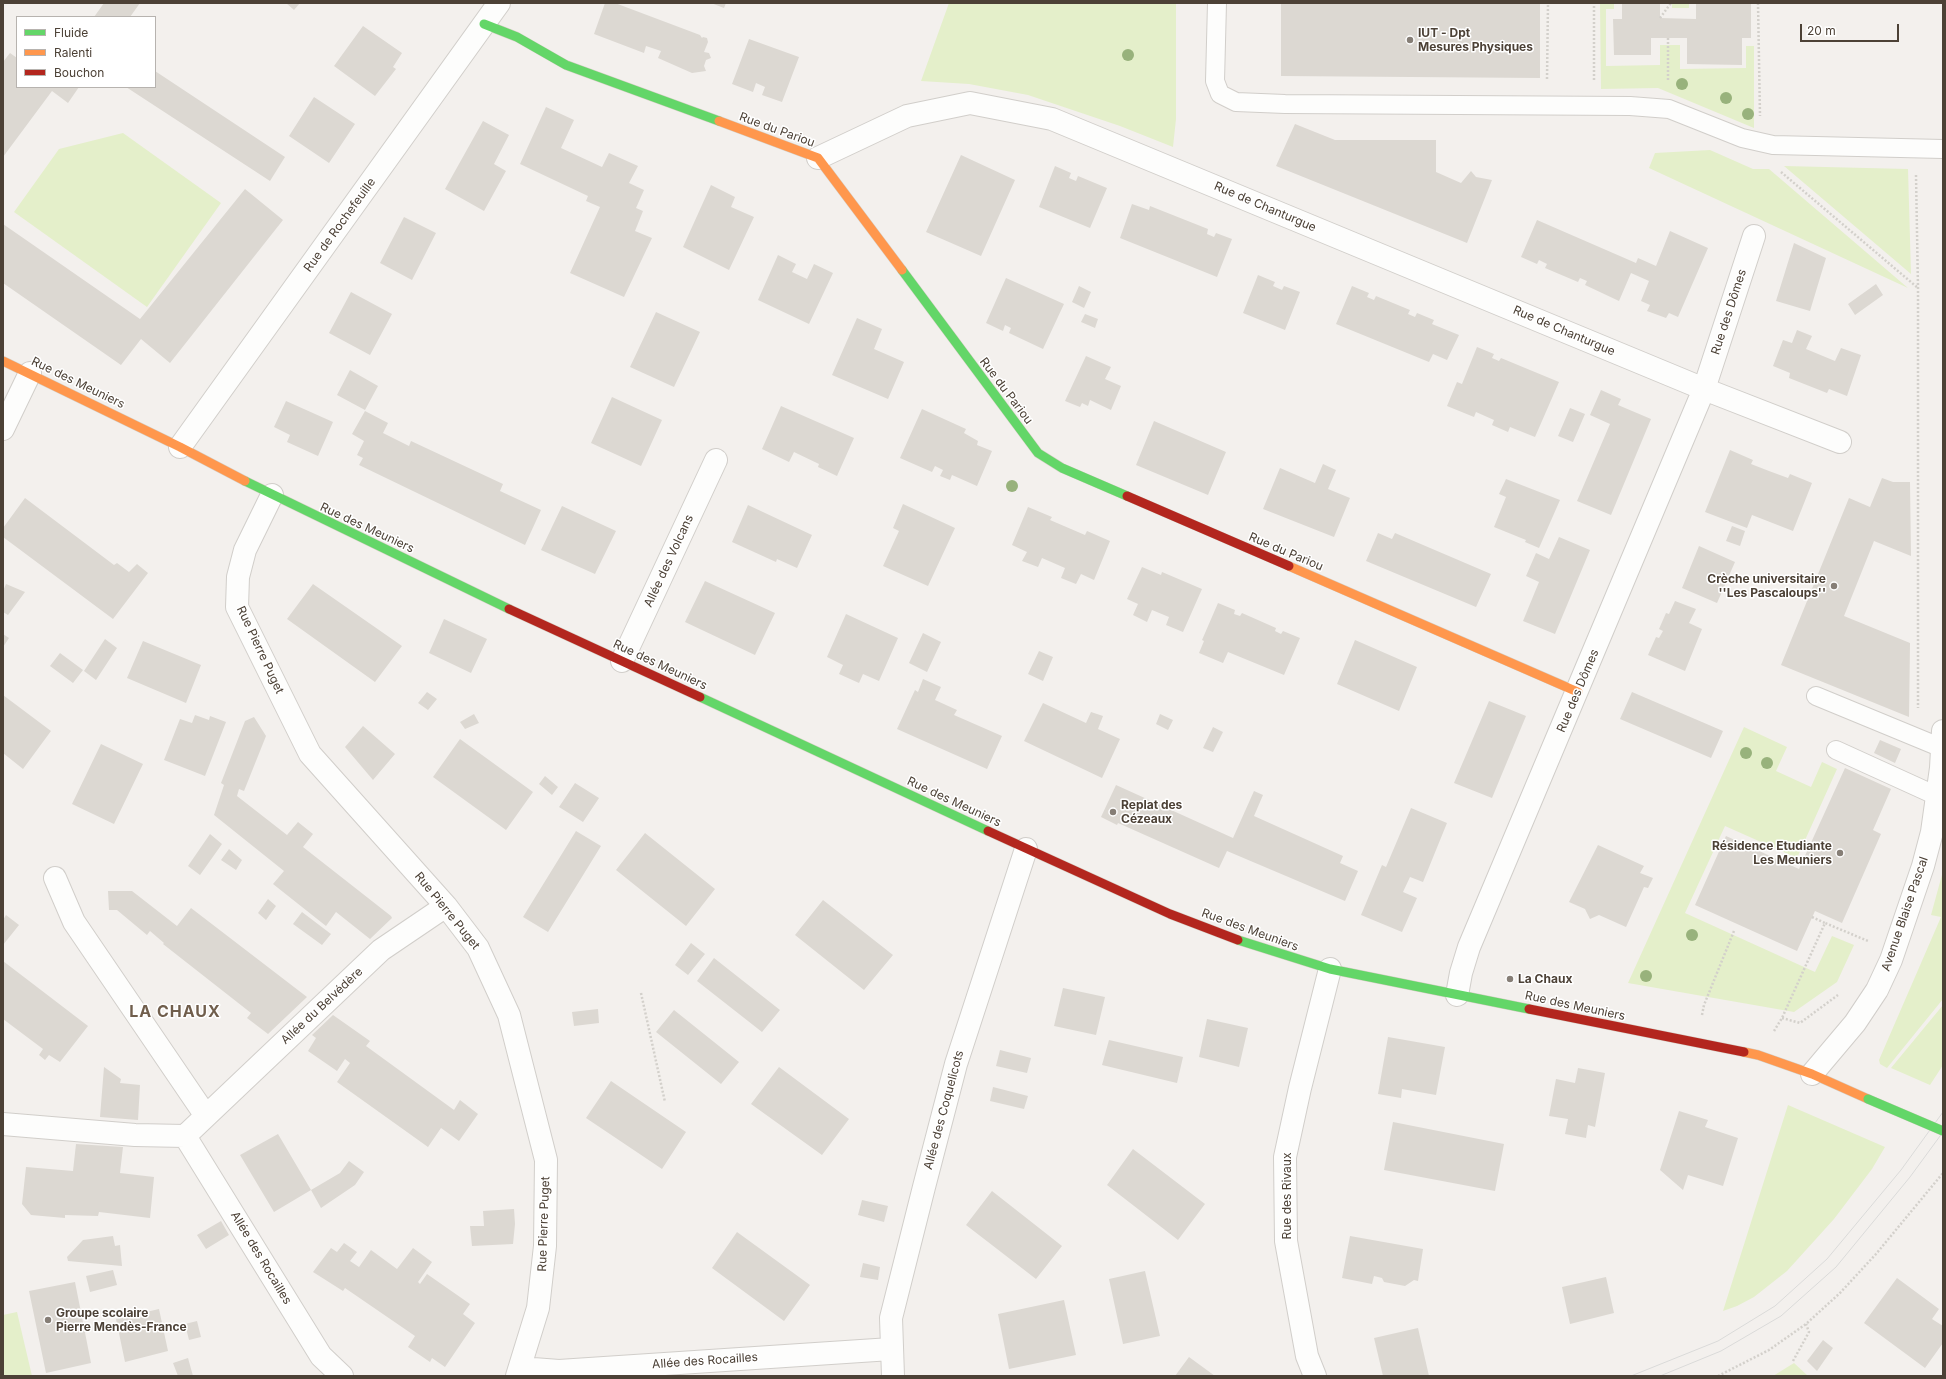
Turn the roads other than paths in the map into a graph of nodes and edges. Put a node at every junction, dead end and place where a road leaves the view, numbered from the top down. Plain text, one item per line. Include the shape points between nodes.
1 (500, 3) edge
2 (1217, 3) edge
3 (484, 24) junction
4 (1943, 149) edge
5 (818, 158) junction
6 (1754, 236) dead end
7 (3, 361) edge
8 (30, 373) junction
9 (1704, 389) junction
10 (3, 429) edge
11 (1840, 442) dead end
12 (180, 447) junction
13 (716, 460) dead end
14 (272, 495) junction
15 (622, 661) junction
16 (1578, 692) junction
17 (1816, 696) dead end
18 (1943, 740) edge
19 (1836, 750) dead end
20 (1938, 796) junction
21 (1026, 849) junction
22 (54, 878) dead end
23 (446, 906) junction
24 (1330, 969) junction
25 (1457, 995) junction
26 (1812, 1074) junction
27 (206, 1116) junction
28 (3, 1124) edge
29 (1943, 1131) edge
30 (186, 1136) junction
31 (891, 1350) junction
32 (518, 1372) edge
33 (342, 1376) edge
34 (893, 1376) edge
35 (1315, 1376) edge

1 - 3 street, Rue de Rochefeuille
2 - 4 lane via 1214,81 1220,94 1236,102 1669,109 1742,138 1773,145
3 - 5 main road, Rue du Pariou via 518,37 566,65
3 - 12 street, Rue de Rochefeuille
5 - 9 street, Rue de Chanturgue via 907,116 970,103 1052,119
5 - 16 main road, Rue du Pariou via 1038,453 1069,472
6 - 9 street, Rue des Dômes
7 - 8 main road, Rue des Meuniers
8 - 10 street
8 - 12 main road, Rue des Meuniers
9 - 11 street
9 - 16 street, Rue des Dômes
12 - 14 main road, Rue des Meuniers
13 - 15 street, Allée des Volcans
14 - 15 main road, Rue des Meuniers
14 - 23 street, Rue Pierre Puget via 245,550 238,577 237,607 310,754
15 - 21 main road, Rue des Meuniers
16 - 25 street, Rue des Dômes via 1469,947
17 - 18 lane via 1918,738
18 - 20 street, Avenue Blaise Pascal
19 - 20 lane
20 - 26 street, Avenue Blaise Pascal via 1923,866 1894,952 1878,990
21 - 24 main road, Rue des Meuniers via 1170,914 1228,937
21 - 31 street, Allée des Coquelicots via 956,1064 891,1318
22 - 27 street via 74,922
23 - 27 street, Allée du Belvédère via 381,950
23 - 32 street, Rue Pierre Puget via 478,948 509,1015 546,1160 545,1246 538,1308
24 - 25 main road, Rue des Meuniers
24 - 35 street, Rue des Rivaux via 1285,1157 1286,1241 1307,1356
25 - 26 main road, Rue des Meuniers via 1758,1055
26 - 29 main road, Rue des Meuniers, bridge
27 - 30 street, Allée du Belvédère
28 - 30 street via 136,1135
30 - 33 street, Allée des Rocailles via 321,1356
31 - 32 street, Allée des Rocailles
31 - 34 street, Allée des Coquelicots

